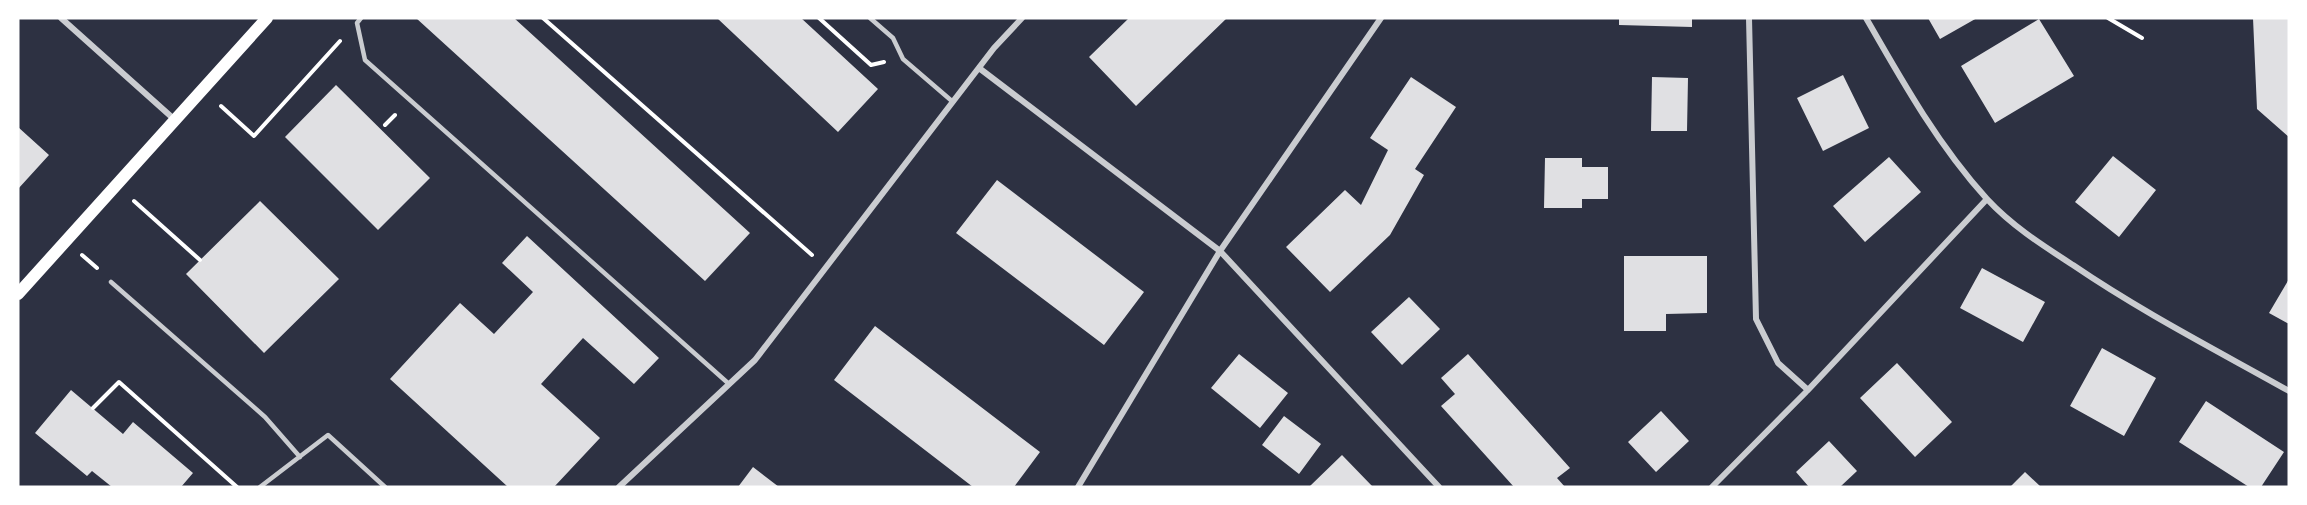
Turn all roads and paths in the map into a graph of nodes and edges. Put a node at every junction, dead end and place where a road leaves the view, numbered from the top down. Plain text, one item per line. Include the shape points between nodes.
1 (62, 18) edge
2 (267, 18) edge
3 (361, 18) edge
4 (543, 18) edge
5 (819, 18) edge
6 (870, 18) edge
7 (1022, 18) edge
8 (1382, 18) edge
9 (1749, 18) edge
10 (1866, 18) edge
11 (2108, 18) edge
12 (357, 23) junction
13 (2142, 38) dead end
14 (903, 59) junction
15 (979, 68) junction
16 (202, 89) junction
17 (953, 102) junction
18 (175, 120) junction
19 (115, 185) junction
20 (1987, 199) junction
21 (66, 241) junction
22 (1220, 251) junction
23 (200, 260) dead end
24 (826, 267) junction
25 (111, 282) joint
26 (18, 294) edge
27 (729, 384) junction
28 (1808, 390) junction
29 (2289, 391) edge
30 (93, 408) dead end
31 (300, 457) junction
32 (237, 487) edge
33 (260, 487) edge
34 (385, 487) edge
35 (619, 487) edge
36 (1078, 487) edge
37 (1439, 487) edge
38 (1712, 487) edge

1 - 18 street
2 - 16 main road
3 - 12 lane
4 - 24 path
5 - 14 path via 871,65
6 - 14 lane via 893,38
7 - 15 street
8 - 22 street
9 - 28 street via 1756,319 1778,363
10 - 20 street via 1914,101
11 - 13 path
12 - 16 path via 254,136
12 - 27 lane via 364,60
14 - 17 lane
15 - 17 street
15 - 22 street
16 - 18 main road
17 - 24 street
18 - 19 main road
19 - 21 main road
19 - 23 path
20 - 28 street
20 - 29 street via 2019,229 2116,294
21 - 25 path
21 - 26 main road
22 - 36 street
22 - 37 street
24 - 27 street via 755,360
25 - 31 lane via 266,417
27 - 35 street
28 - 38 street
30 - 32 path via 119,382
31 - 33 lane
31 - 34 lane via 328,435

